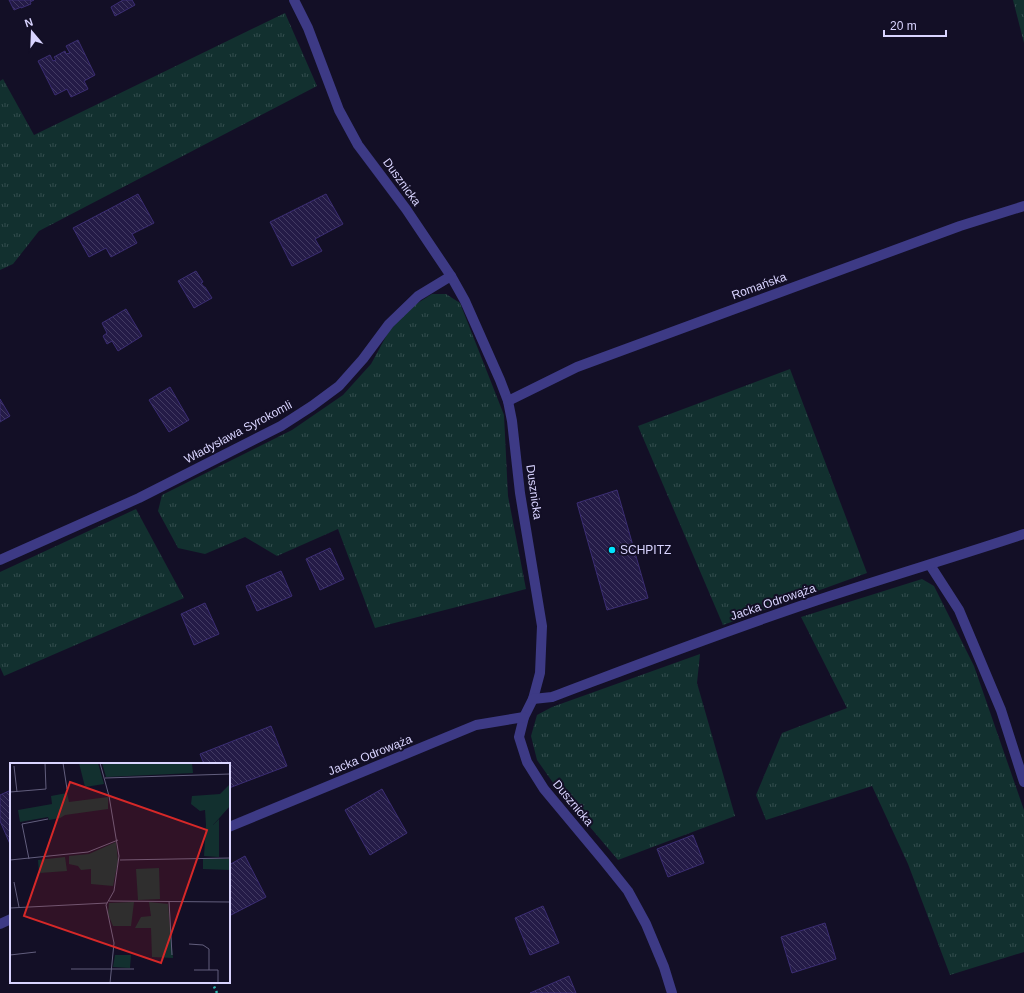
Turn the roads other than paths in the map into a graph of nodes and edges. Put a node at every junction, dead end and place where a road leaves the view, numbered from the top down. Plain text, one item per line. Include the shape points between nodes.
1 (294, 0) edge
2 (1024, 206) edge
3 (451, 276) junction
4 (508, 401) junction
5 (1024, 534) edge
6 (0, 560) edge
7 (930, 565) junction
8 (533, 699) junction
9 (524, 717) junction
10 (1024, 782) edge
11 (230, 827) edge
12 (10, 920) edge
13 (0, 924) edge
14 (672, 993) edge

1 - 3 street, Dusznicka via 308,28 339,110 358,145 406,208
2 - 4 street, Romańska via 960,226 577,366
3 - 4 street, Dusznicka via 465,301
3 - 6 street, Władysława Syrokomli via 418,296 389,324 363,359 338,386 281,426 140,498
4 - 8 street, Dusznicka via 542,626 540,673
5 - 7 street, Jacka Odrowąża
7 - 8 street, Jacka Odrowąża via 723,633 552,697
7 - 10 street via 959,610 1001,710
8 - 9 street, Dusznicka
9 - 11 street, Jacka Odrowąża via 476,725
9 - 14 street, Dusznicka via 519,738 527,762 544,789 628,891 646,924
12 - 13 street

